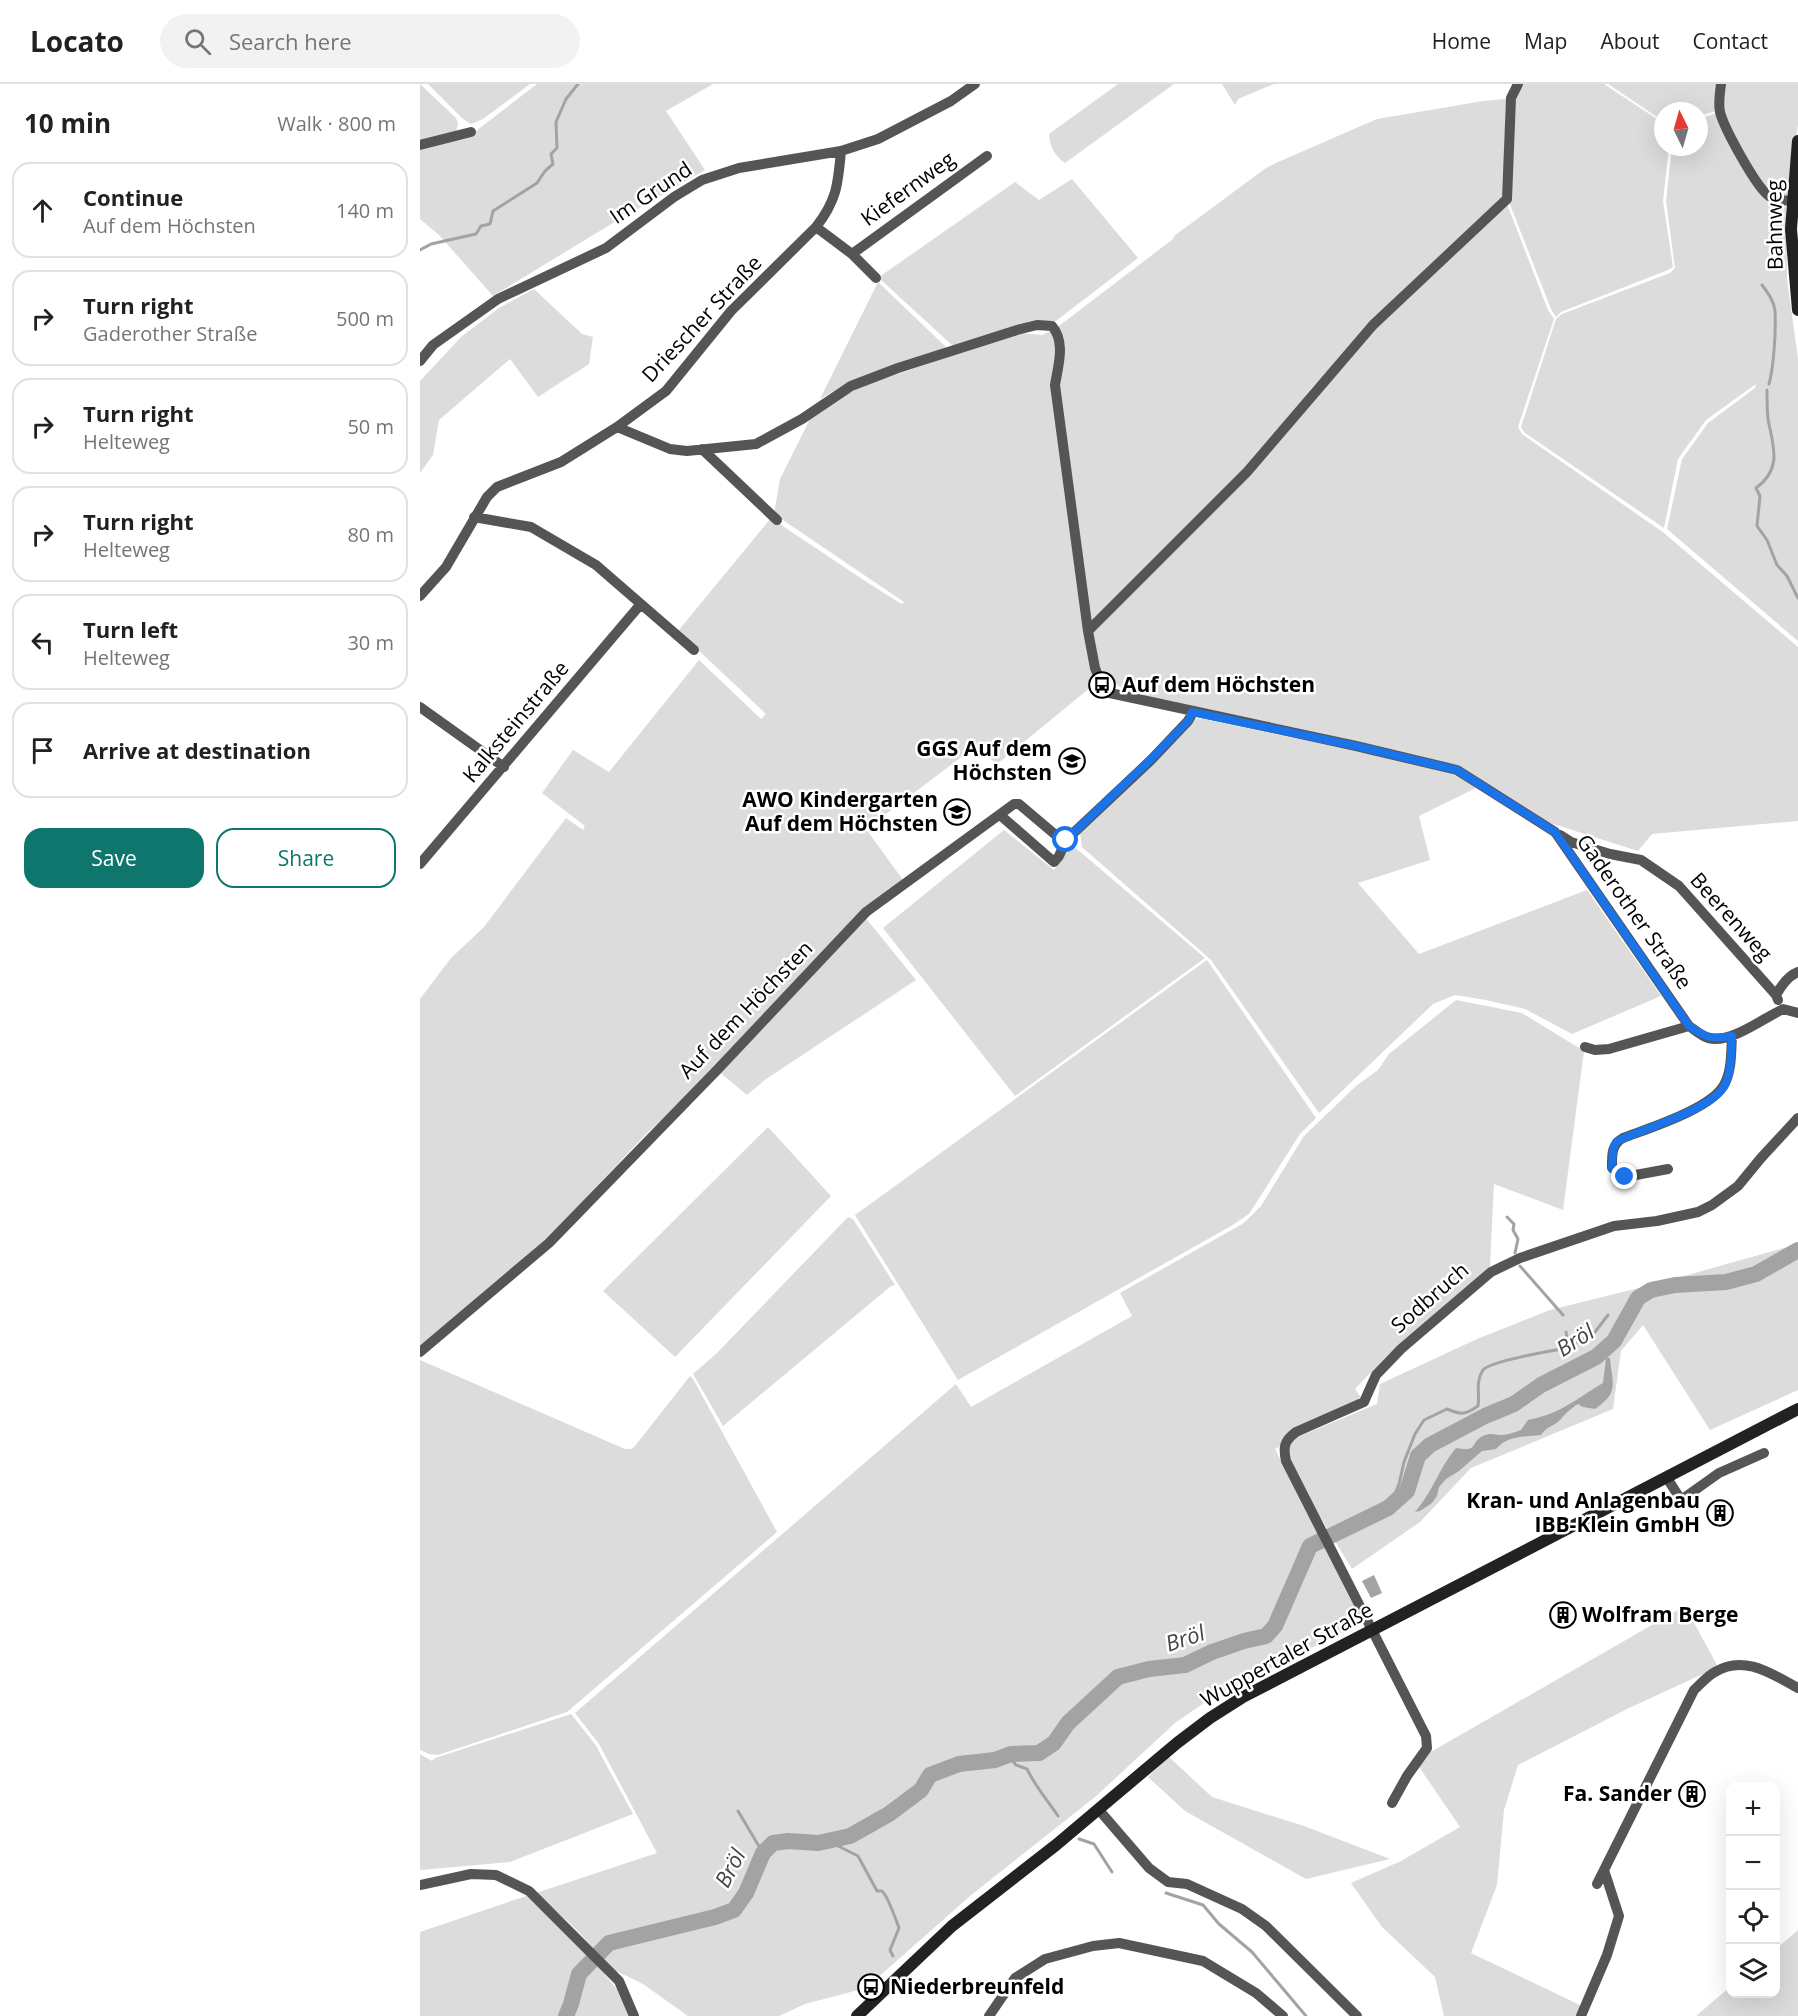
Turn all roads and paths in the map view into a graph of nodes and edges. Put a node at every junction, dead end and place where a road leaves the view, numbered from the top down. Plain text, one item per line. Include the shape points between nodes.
1 (975, 84) edge
2 (1518, 84) edge
3 (1721, 84) edge
4 (959, 89) edge
5 (471, 132) dead end
6 (1798, 141) edge
7 (420, 145) edge
8 (841, 151) junction
9 (987, 156) dead end
10 (1792, 200) junction
11 (816, 227) junction
12 (852, 254) junction
13 (876, 278) dead end
14 (1798, 310) edge
15 (420, 361) edge
16 (617, 427) junction
17 (702, 449) junction
18 (474, 517) junction
19 (777, 520) dead end
20 (420, 596) edge
21 (640, 605) junction
22 (1088, 631) junction
23 (694, 650) dead end
24 (420, 706) edge
25 (1192, 712) junction
26 (504, 767) junction
27 (1000, 815) junction
28 (1555, 832) junction
29 (1066, 840) junction
30 (420, 864) edge
31 (1798, 972) edge
32 (1776, 995) junction
33 (1784, 1009) junction
34 (1798, 1013) edge
35 (1689, 1026) junction
36 (1732, 1036) junction
37 (1585, 1047) dead end
38 (1798, 1118) edge
39 (1668, 1169) dead end
40 (420, 1352) edge
41 (1798, 1409) edge
42 (1764, 1453) dead end
43 (1667, 1478) junction
44 (1373, 1630) junction
45 (1798, 1688) edge
46 (1392, 1803) dead end
47 (1099, 1810) junction
48 (1604, 1870) junction
49 (1597, 1884) dead end
50 (420, 1885) edge
51 (1348, 2011) edge
52 (1583, 2011) edge
53 (861, 2015) edge
54 (634, 2016) edge
55 (989, 2016) edge
56 (1283, 2016) edge
57 (1357, 2016) edge

1 - 4 street, Im Grund
2 - 22 street via 1511,98 1506,199 1373,325 1247,472
3 - 10 street via 1718,102 1723,120 1755,179 1769,196
4 - 8 street, Im Grund via 878,139
5 - 7 street
6 - 10 main road, Bahnweg
8 - 11 street, Driescher Straße via 836,196
8 - 15 street, Im Grund via 739,168 702,180 606,248 498,299 433,345
9 - 12 street, Kiefernweg
10 - 14 main road, Bahnweg
11 - 12 street, Kiefernweg
11 - 16 street, Driescher Straße via 731,312 666,391
12 - 13 street, Kiefernweg
16 - 17 street via 670,449
16 - 18 street, Driescher Straße via 561,462 497,487
17 - 19 street
17 - 22 street via 756,444 851,386 1037,325 1052,326 1058,333 1060,347 1055,385
18 - 20 street, Driescher Straße via 446,567
18 - 21 street via 531,527 596,565
21 - 23 street
21 - 26 street, Kalksteinstraße
22 - 25 street, Gaderother Straße via 1095,668 1105,692
24 - 26 street
25 - 28 street, Gaderother Straße via 1457,770
25 - 29 street via 1151,759
26 - 30 street, Kalksteinstraße
27 - 29 street, Auf dem Höchsten via 1019,804
27 - 29 street via 1054,862
27 - 40 street, Auf dem Höchsten via 866,912 549,1243
28 - 32 street, Beerenweg via 1570,842 1641,860 1679,886
28 - 35 street, Gaderother Straße
31 - 32 street via 1782,984
32 - 33 street, Beerenweg
33 - 34 street
33 - 36 street, Gaderother Straße
35 - 36 street, Gaderother Straße via 1713,1039
35 - 37 street via 1609,1050
36 - 39 street via 1725,1083 1716,1096 1700,1107 1616,1142 1612,1168 1625,1177
38 - 44 street, Sodbruch via 1738,1186 1712,1205 1657,1221 1614,1226 1491,1272 1401,1349 1376,1375 1364,1402 1287,1439 1283,1448 1286,1461
41 - 43 main road, Wuppertaler Straße
42 - 43 street via 1719,1473 1681,1500
43 - 44 main road, Wuppertaler Straße
44 - 46 street, Sodbruch via 1426,1736 1427,1748
44 - 47 main road, Wuppertaler Straße via 1210,1718
45 - 48 street via 1748,1664 1730,1665 1714,1672 1694,1690
47 - 51 street via 1149,1868 1168,1882 1187,1884 1242,1909 1266,1926
47 - 53 main road, Wuppertaler Straße via 952,1926
48 - 49 street
48 - 52 street via 1619,1916
50 - 54 street via 471,1874 496,1875 529,1891 619,1981
51 - 57 street
55 - 56 street via 1015,1978 1045,1959 1119,1943 1203,1961 1256,1993

